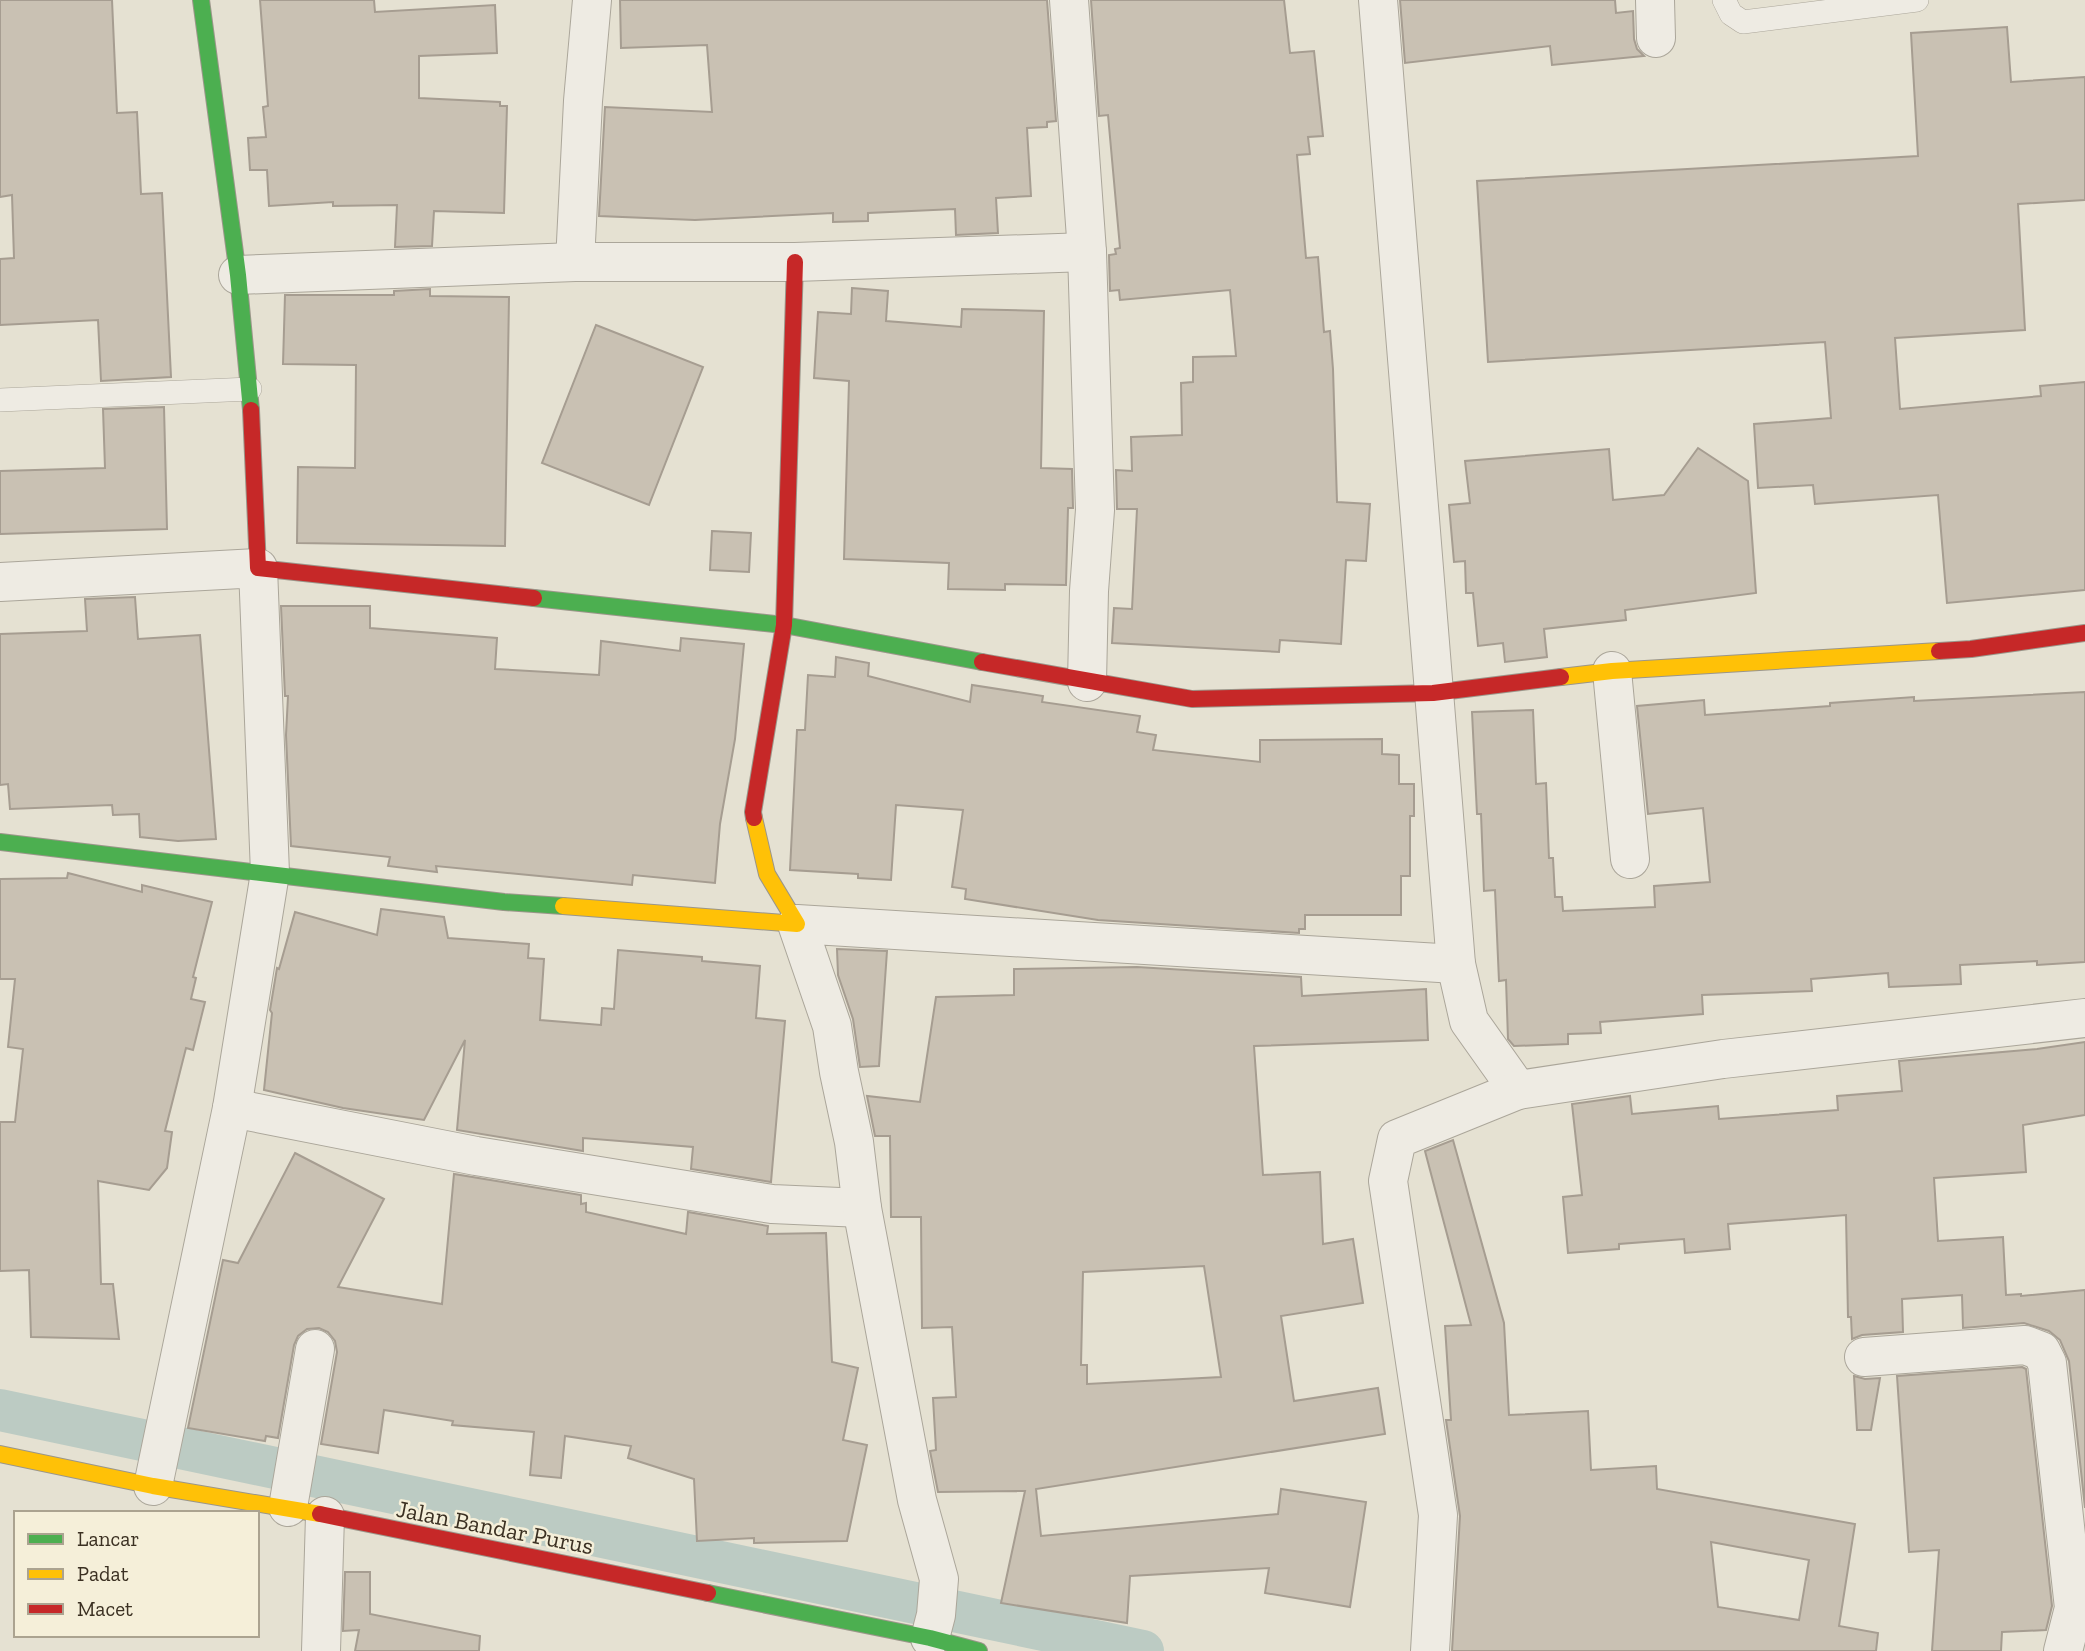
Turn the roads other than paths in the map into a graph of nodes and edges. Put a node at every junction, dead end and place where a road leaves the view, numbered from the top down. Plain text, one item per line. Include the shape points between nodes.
1 (201, 0) edge
2 (592, 0) edge
3 (1069, 0) edge
4 (1378, 0) edge
5 (1655, 0) edge
6 (1724, 0) edge
7 (1917, 0) edge
8 (1656, 38) dead end
9 (1087, 252) junction
10 (575, 262) junction
11 (795, 262) junction
12 (237, 275) junction
13 (250, 389) junction
14 (0, 400) edge
15 (258, 568) junction
16 (0, 582) edge
17 (784, 625) junction
18 (2085, 633) edge
19 (1612, 671) junction
20 (1087, 682) junction
21 (1433, 693) junction
22 (0, 842) edge
23 (1630, 859) dead end
24 (270, 873) junction
25 (797, 924) junction
26 (1456, 964) junction
27 (2085, 1018) edge
28 (1518, 1090) junction
29 (232, 1108) junction
30 (862, 1208) junction
31 (314, 1349) dead end
32 (1864, 1357) dead end
33 (0, 1454) edge
34 (157, 1470) junction
35 (291, 1493) junction
36 (325, 1516) junction
37 (935, 1611) junction
38 (321, 1651) edge
39 (979, 1651) edge
40 (1430, 1651) edge
41 (2063, 1651) edge

1 - 12 street
2 - 10 street
3 - 9 street
4 - 21 street
5 - 8 street
6 - 7 lane via 1731,14 1743,22
9 - 11 street
9 - 20 street via 1095,510
10 - 11 street
10 - 12 street
11 - 17 street
12 - 13 street
13 - 14 lane
13 - 15 street
15 - 16 street
15 - 17 street
15 - 24 street
17 - 20 street
17 - 25 street via 753,812 767,874
18 - 19 street via 1971,649
19 - 21 street
19 - 23 street
20 - 21 street via 1192,699
21 - 26 street
22 - 24 street
24 - 25 street via 504,902
24 - 29 street
25 - 26 street
25 - 30 street via 832,1026
26 - 28 street via 1469,1021
27 - 28 street via 1723,1059
28 - 40 street via 1397,1139 1388,1181 1438,1515
29 - 30 street via 476,1156 772,1204
29 - 34 street
30 - 37 street
31 - 35 street
32 - 41 street via 2025,1345 2040,1351 2046,1363 2074,1608
33 - 34 street, Jalan Bandar Purus
34 - 35 street, Jalan Bandar Purus
35 - 36 street, Jalan Bandar Purus
36 - 37 street, Jalan Bandar Purus
36 - 38 street
37 - 39 street, Jalan Bandar Purus

